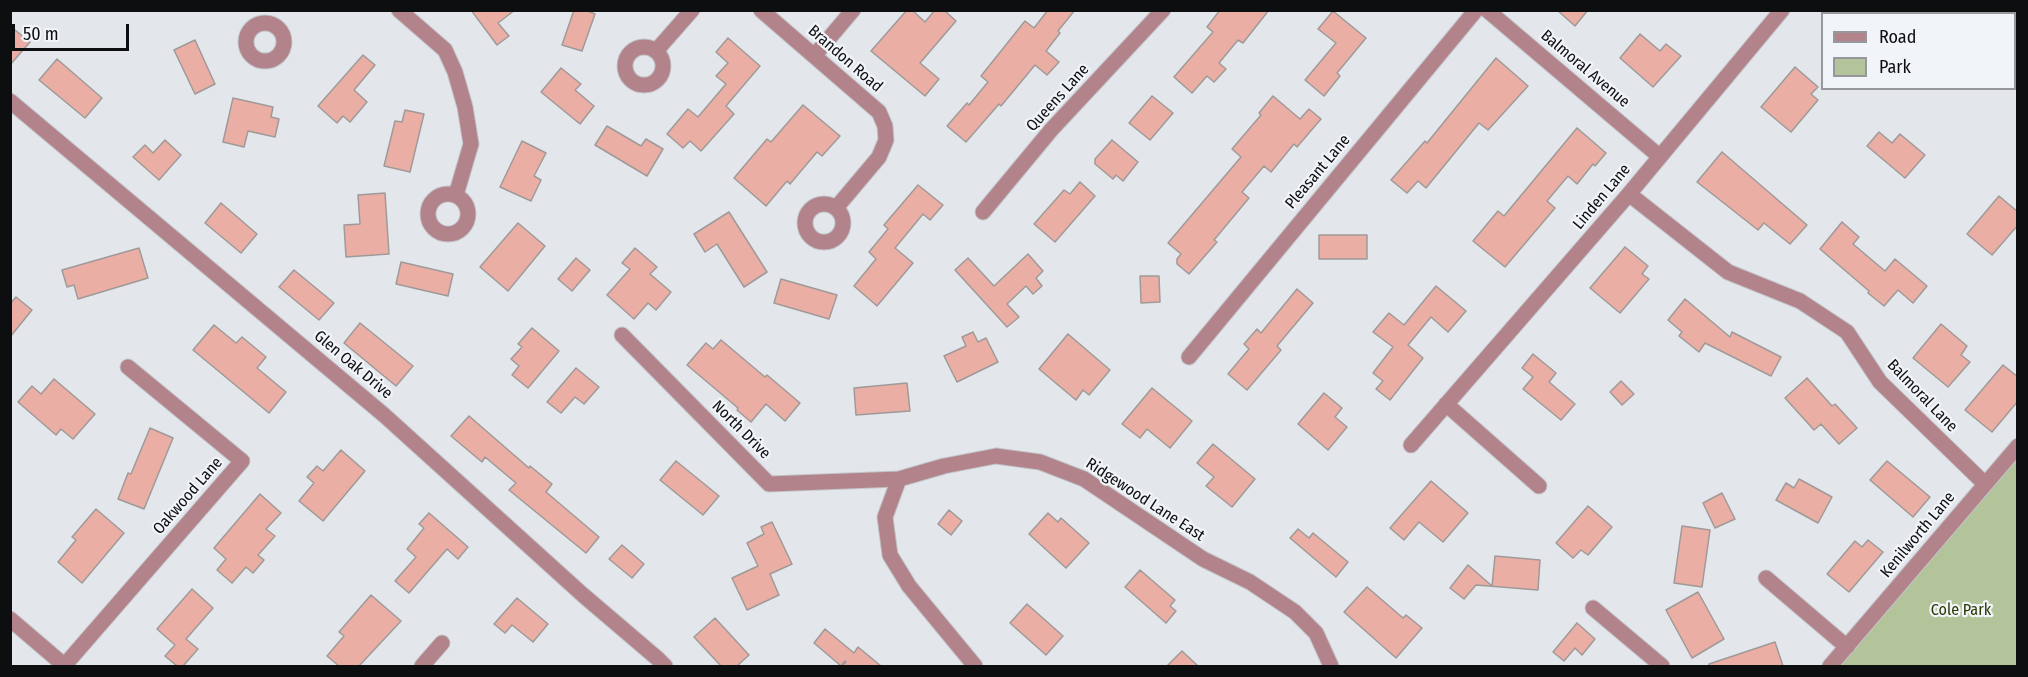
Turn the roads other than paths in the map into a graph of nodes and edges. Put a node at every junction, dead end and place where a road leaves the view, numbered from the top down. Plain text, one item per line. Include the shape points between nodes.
1 (272, 10) edge
2 (399, 10) edge
3 (692, 10) edge
4 (761, 10) edge
5 (853, 10) edge
6 (1163, 10) edge
7 (1476, 10) edge
8 (1487, 10) edge
9 (1782, 10) edge
10 (261, 24) dead end
11 (656, 51) dead end
12 (814, 56) junction
13 (10, 101) edge
14 (1659, 156) junction
15 (1629, 194) junction
16 (456, 195) dead end
17 (836, 208) dead end
18 (983, 212) dead end
19 (622, 335) dead end
20 (1189, 357) dead end
21 (128, 367) dead end
22 (1446, 404) junction
23 (1411, 445) dead end
24 (2018, 446) edge
25 (899, 479) junction
26 (1985, 484) junction
27 (1539, 486) dead end
28 (1766, 579) dead end
29 (1593, 608) dead end
30 (10, 619) edge
31 (442, 643) dead end
32 (1847, 647) junction
33 (64, 666) edge
34 (422, 666) edge
35 (665, 666) edge
36 (975, 666) edge
37 (1331, 666) edge
38 (1662, 666) edge
39 (1830, 666) edge

1 - 10 street
2 - 16 street via 445,50 455,72 471,144
3 - 11 street
4 - 12 street, Brandon Road
5 - 12 street
6 - 18 street, Queens Lane via 1051,130
7 - 20 street, Pleasant Lane
8 - 14 street, Balmoral Avenue
9 - 14 street, Linden Lane
12 - 17 street, Brandon Road via 879,112 885,126 886,140 879,157
13 - 35 street, Glen Oak Drive via 384,415
14 - 15 street, Linden Lane
15 - 22 street, Linden Lane
15 - 26 street, Balmoral Lane via 1728,272 1800,301 1846,332 1880,382
19 - 25 street, North Drive via 769,484
21 - 33 street, Oakwood Lane via 242,461
22 - 23 street, Linden Lane
22 - 27 street
24 - 26 street, Kenilworth Lane
25 - 36 street via 885,516 890,555 909,586
25 - 37 street, Ridgewood Lane East via 996,456 1040,462 1084,478 1203,559 1250,582 1295,612 1316,633
26 - 32 street, Kenilworth Lane
28 - 32 street
29 - 38 street
30 - 33 street
31 - 34 street
32 - 39 street, Kenilworth Lane

